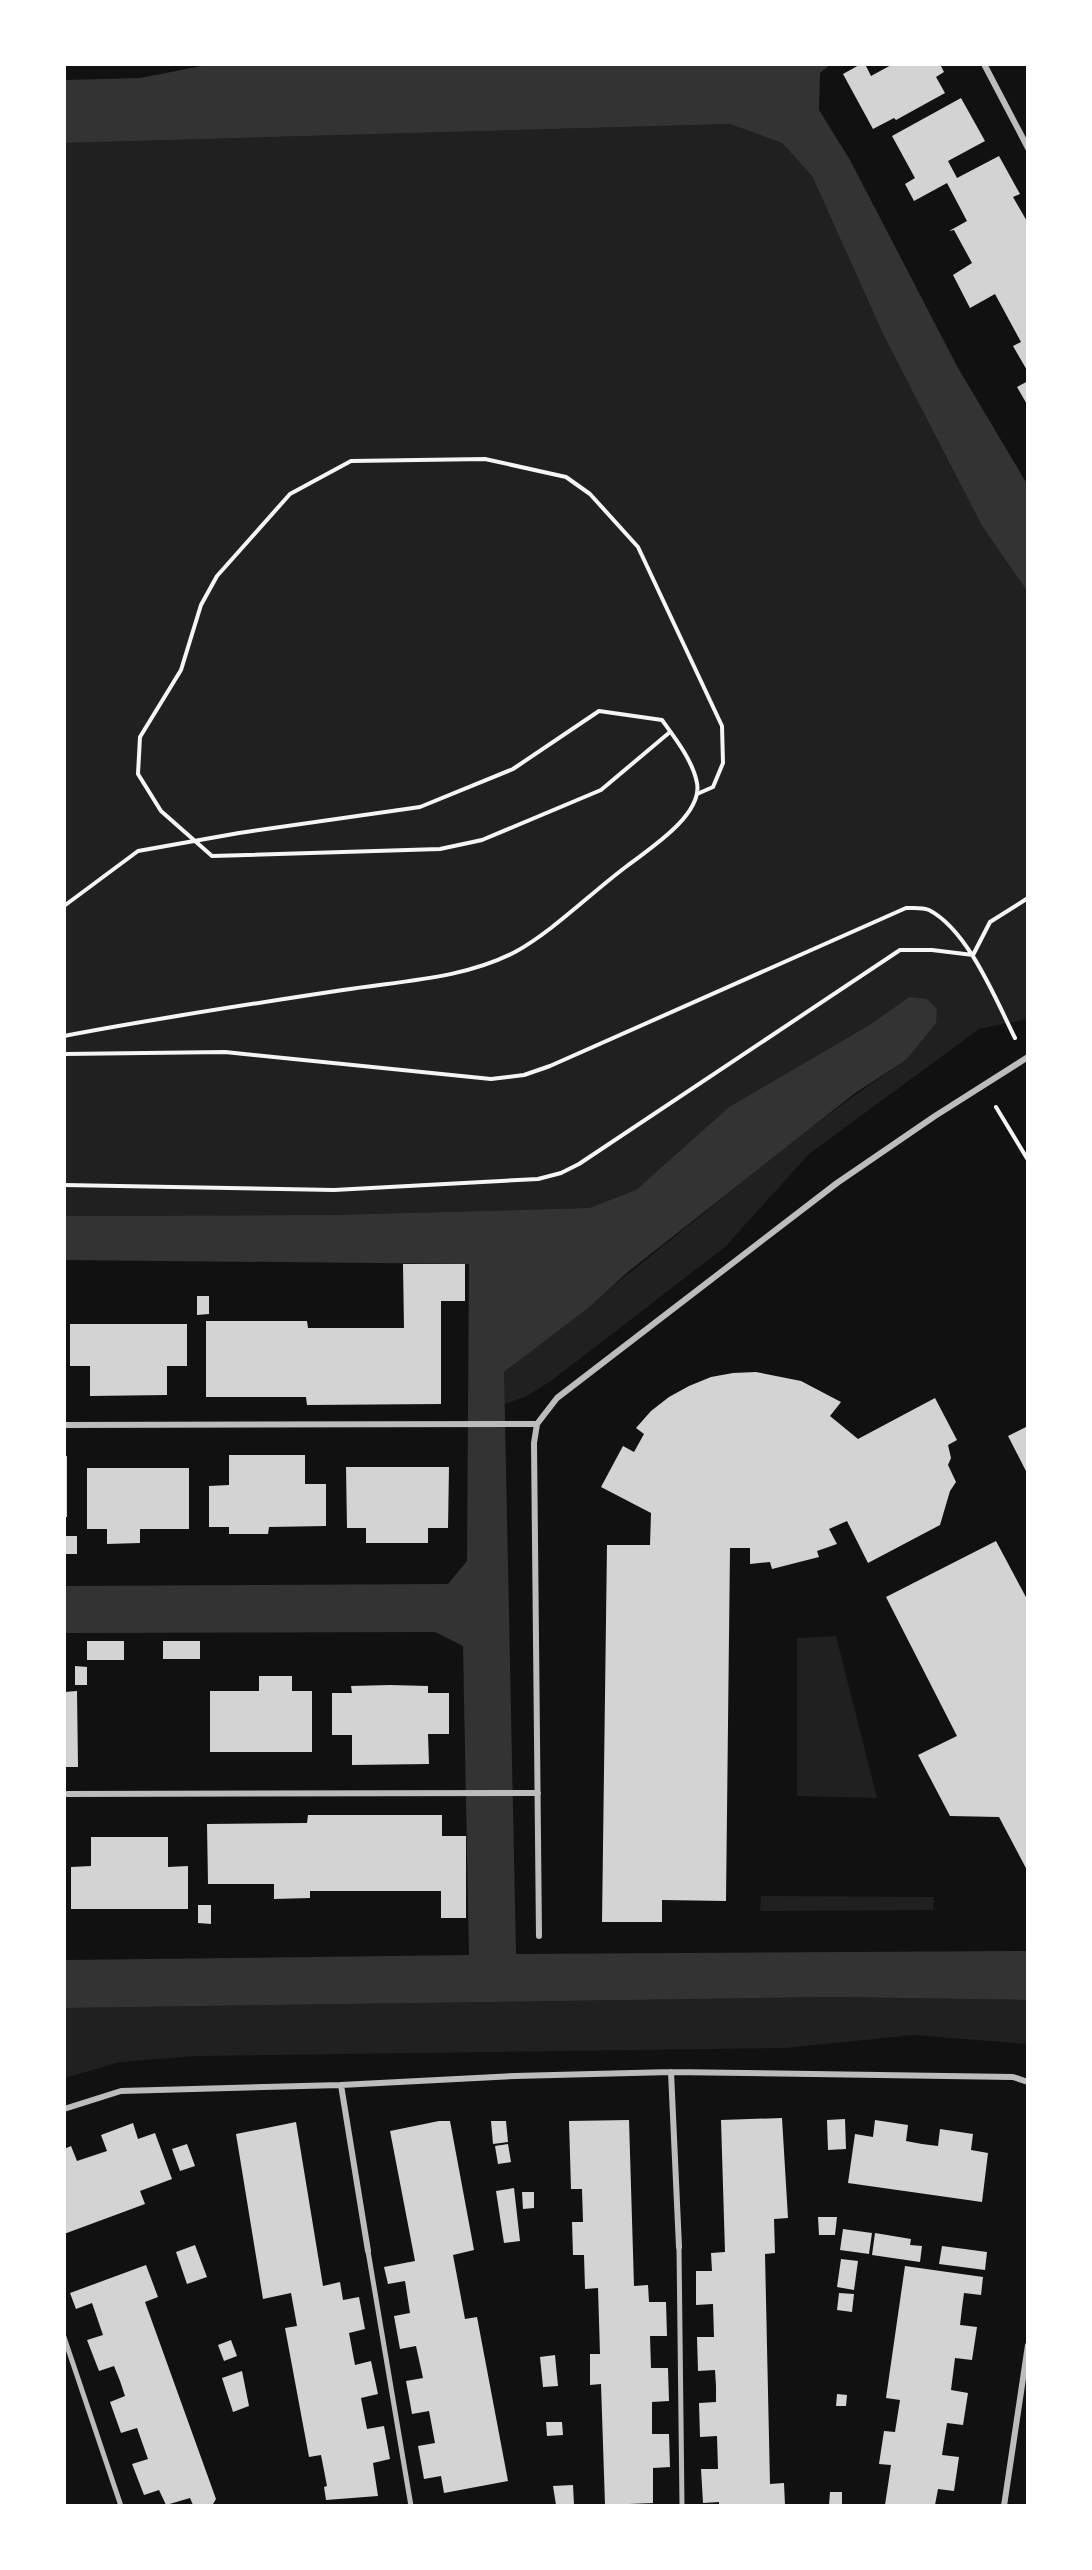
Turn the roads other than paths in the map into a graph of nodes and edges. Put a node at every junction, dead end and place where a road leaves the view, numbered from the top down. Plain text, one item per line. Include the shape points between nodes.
1 (984, 64) edge
2 (1028, 148) edge
3 (1026, 1057) edge
4 (537, 1424) junction
5 (64, 1425) edge
6 (538, 1792) junction
7 (64, 1794) edge
8 (539, 1936) dead end
9 (670, 2072) junction
10 (1028, 2082) edge
11 (341, 2085) junction
12 (64, 2109) edge
13 (679, 2247) joint
14 (368, 2251) joint
15 (64, 2337) edge
16 (1028, 2345) edge
17 (121, 2505) edge
18 (411, 2505) edge
19 (682, 2505) edge
20 (1004, 2505) edge

1 - 2 street
3 - 4 street via 837,1183 556,1398
4 - 5 street
4 - 6 street via 534,1443
6 - 7 street
6 - 8 street
9 - 10 street via 1013,2077
9 - 11 street
9 - 13 street
11 - 12 street via 121,2091
11 - 14 street
13 - 19 street
14 - 18 street
15 - 17 street
16 - 20 street

